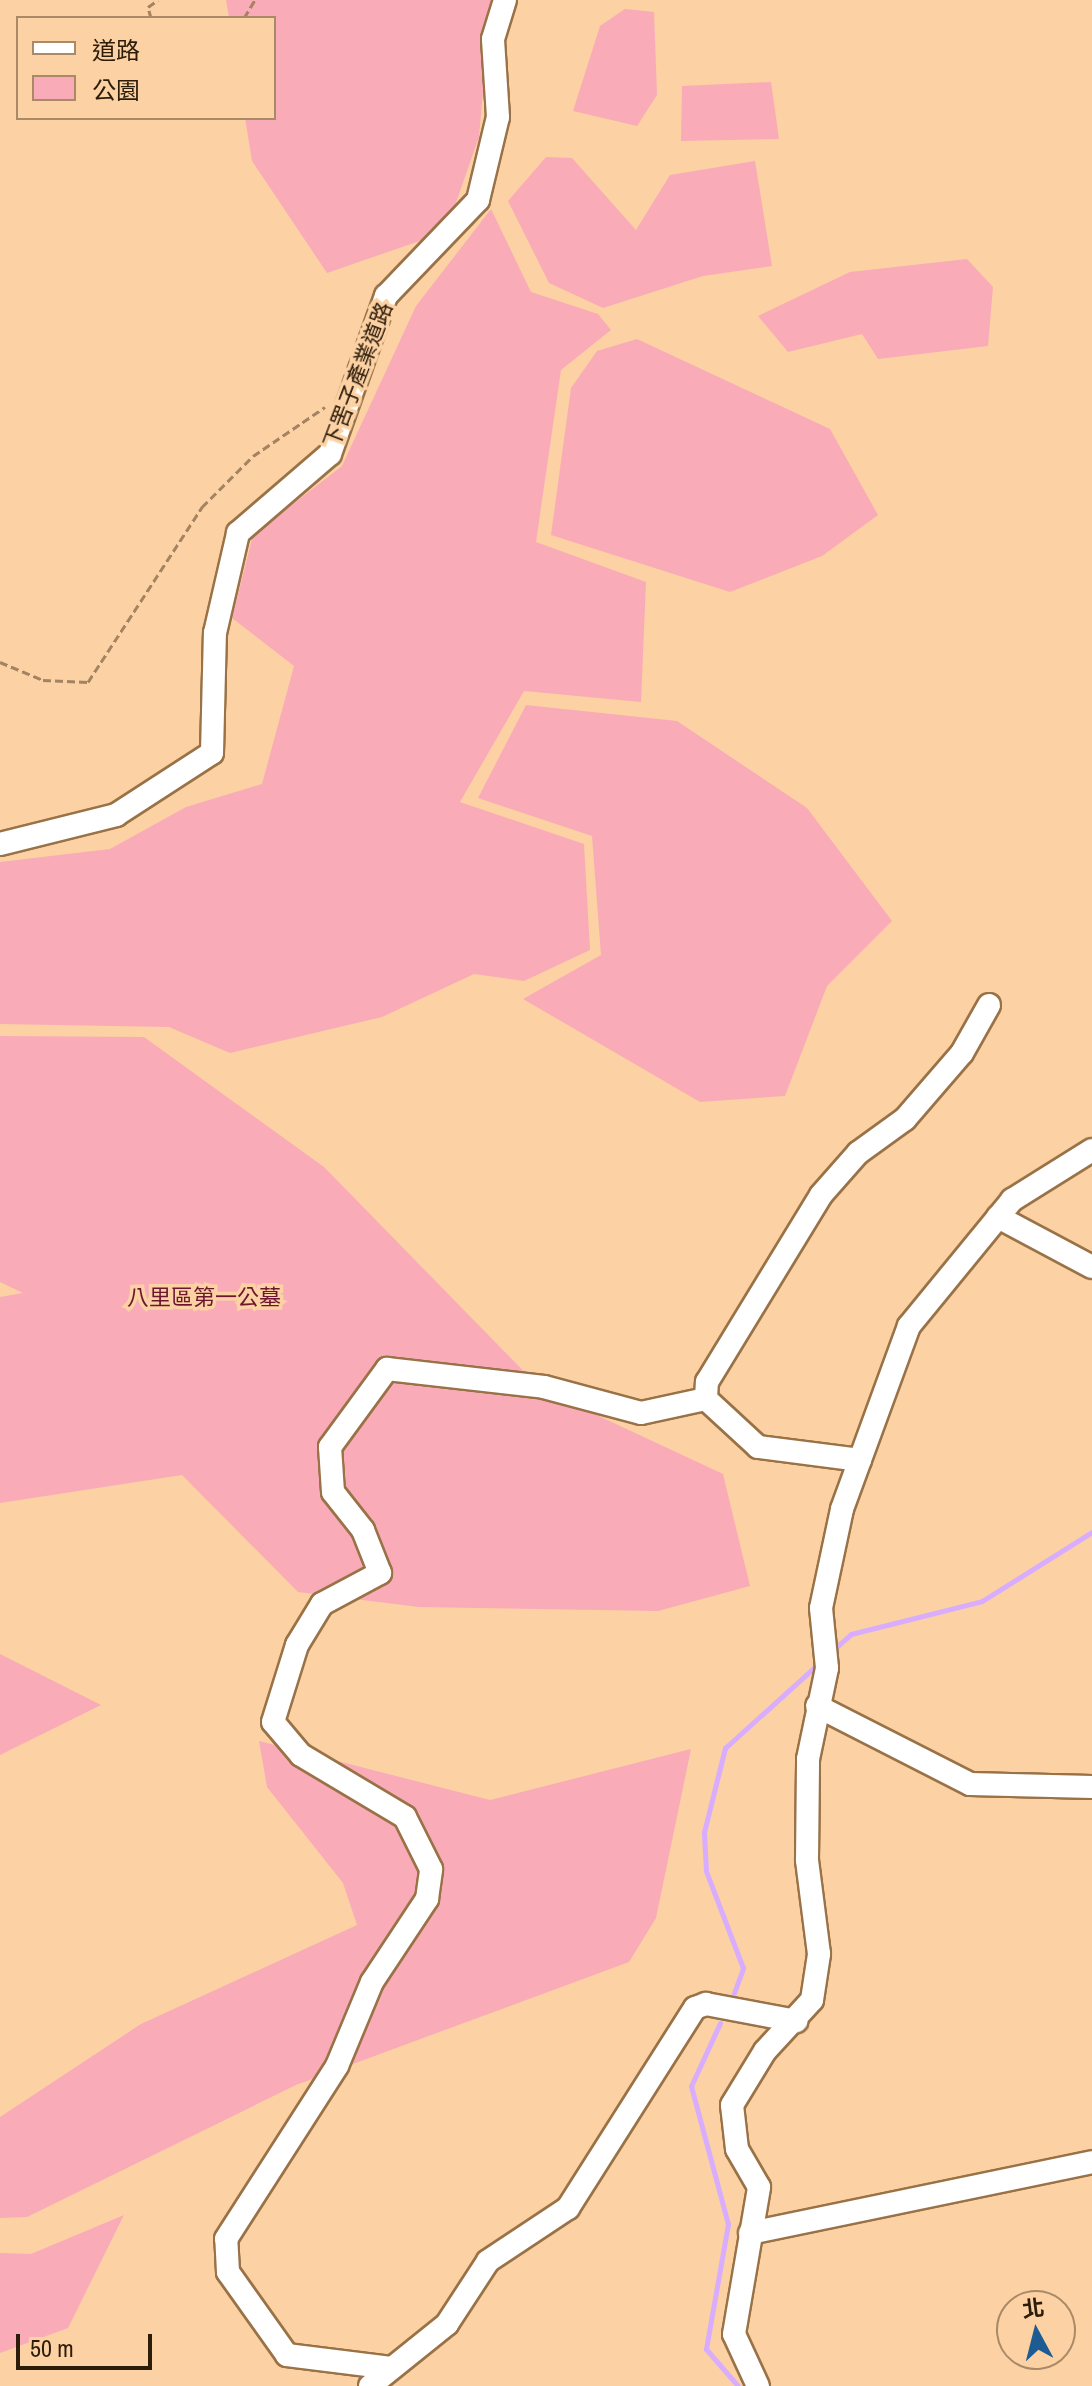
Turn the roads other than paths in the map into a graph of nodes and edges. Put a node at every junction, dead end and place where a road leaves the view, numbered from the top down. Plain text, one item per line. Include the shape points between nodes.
1 (505, 0) edge
2 (0, 844) edge
3 (989, 1005) dead end
4 (1092, 1150) edge
5 (998, 1217) junction
6 (1092, 1267) edge
7 (706, 1399) junction
8 (860, 1460) junction
9 (817, 1706) junction
10 (1092, 1787) edge
11 (796, 2021) junction
12 (1092, 2162) edge
13 (750, 2233) junction
14 (391, 2368) junction
15 (370, 2386) edge
16 (758, 2386) edge

1 - 2 street, 下罟子產業道路 via 493,39 498,117 478,200 386,296 330,454 238,533 215,633 212,753 116,815
3 - 7 street via 962,1053 905,1119 858,1153 821,1195 707,1382
4 - 5 street via 1012,1200
5 - 6 street
5 - 8 street via 909,1326
7 - 8 street via 758,1447
7 - 14 street via 641,1413 544,1387 387,1369 330,1447 333,1492 363,1530 380,1573 322,1604 297,1645 273,1722 301,1755 405,1817 431,1869 427,1899 372,1982 337,2066 226,2239 228,2272 287,2355
8 - 9 street via 821,1608 827,1668
9 - 10 street via 970,1784
9 - 11 street via 806,1806 819,1954 812,2000
11 - 13 street via 765,2051 732,2105 737,2149 759,2187
11 - 14 street via 706,2004 695,2008 568,2208 488,2261 447,2324
12 - 13 street
13 - 16 street via 734,2334
14 - 15 street

